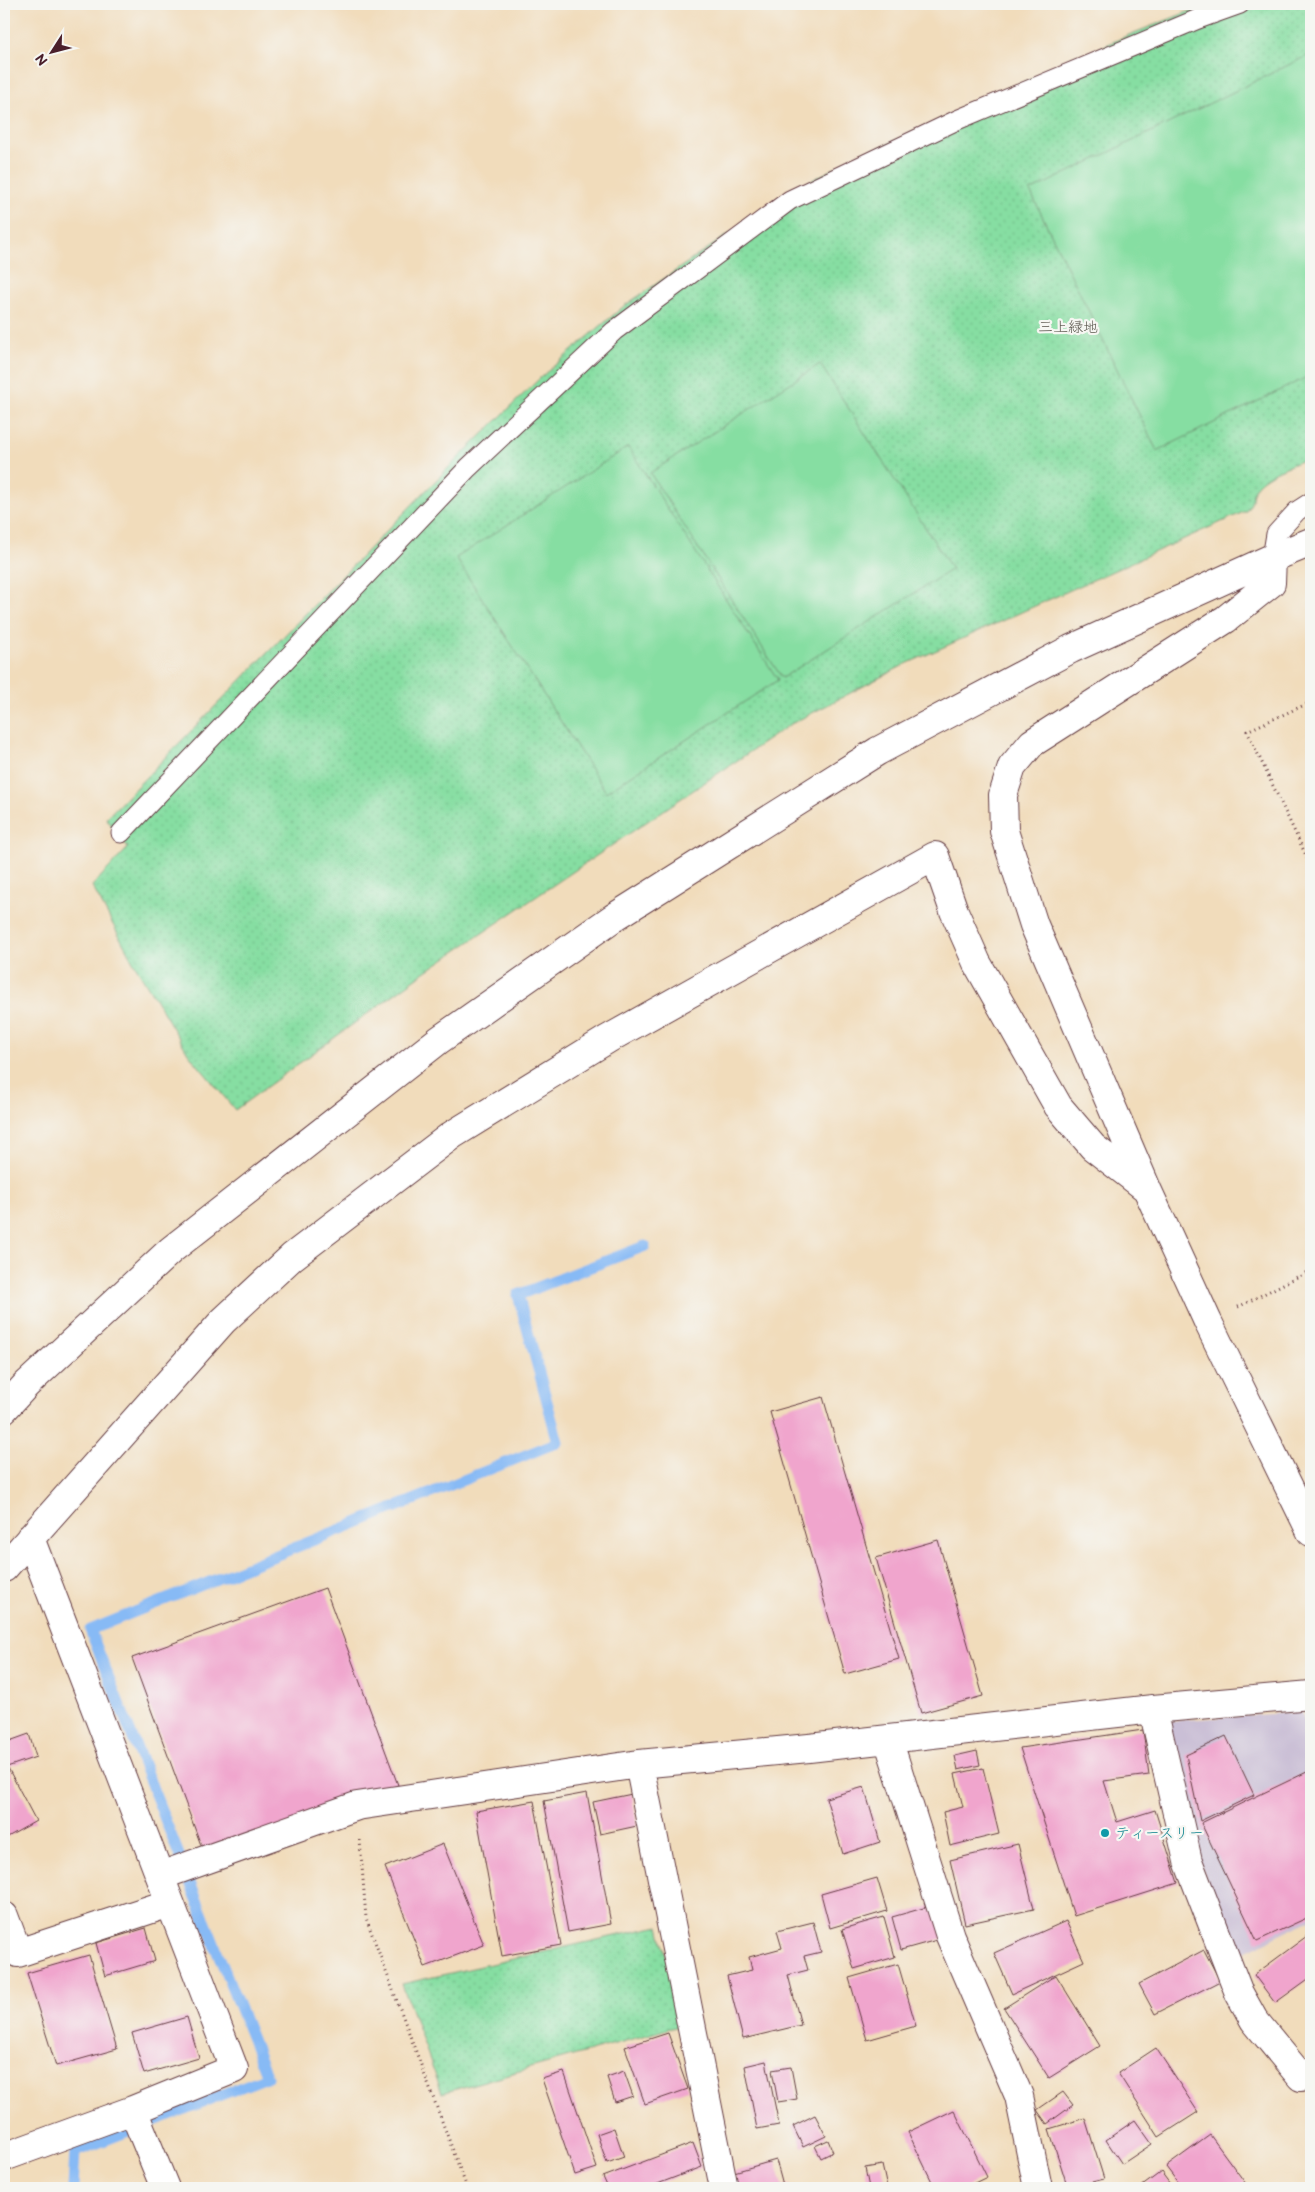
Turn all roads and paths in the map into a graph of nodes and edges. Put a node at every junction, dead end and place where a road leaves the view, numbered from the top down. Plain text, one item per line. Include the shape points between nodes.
1 (1240, 4) edge
2 (1311, 502) edge
3 (1311, 542) edge
4 (1272, 558) junction
5 (1311, 702) edge
6 (121, 833) dead end
7 (1311, 866) edge
8 (1147, 1188) junction
9 (1311, 1270) edge
10 (1208, 1322) junction
11 (4, 1409) edge
12 (1311, 1532) edge
13 (30, 1538) junction
14 (4, 1568) edge
15 (1311, 1694) edge
16 (1153, 1709) junction
17 (888, 1739) junction
18 (639, 1764) junction
19 (357, 1806) junction
20 (160, 1876) junction
21 (170, 1903) junction
22 (4, 1916) edge
23 (1311, 2072) edge
24 (132, 2110) junction
25 (4, 2157) edge
26 (165, 2188) edge
27 (467, 2188) edge
28 (724, 2188) edge
29 (1038, 2188) edge

1 - 6 lane via 957,120 790,200 774,211 614,331 468,468
2 - 4 lane via 1297,511 1276,534
3 - 4 street
4 - 8 street via 1271,584 1226,619 1032,743 1012,767 1002,795 1004,831 1034,925
4 - 11 street via 1072,649 878,750 614,918 439,1040 171,1250
5 - 7 path via 1247,731
8 - 10 street
8 - 13 street via 1093,1147 1058,1106 978,963 954,911 935,856 608,1039 437,1147 292,1256 223,1322
9 - 10 path
10 - 12 street
13 - 14 street
13 - 20 street
15 - 16 street
16 - 17 street
16 - 23 street via 1188,1861 1239,1993 1254,2020 1301,2076
17 - 18 street
17 - 29 street via 950,1936 1019,2096
18 - 19 street
18 - 28 street
19 - 20 street
19 - 27 path via 366,1918
20 - 21 street
21 - 22 street via 18,1953
21 - 24 street via 234,2069
24 - 25 street
24 - 26 street

